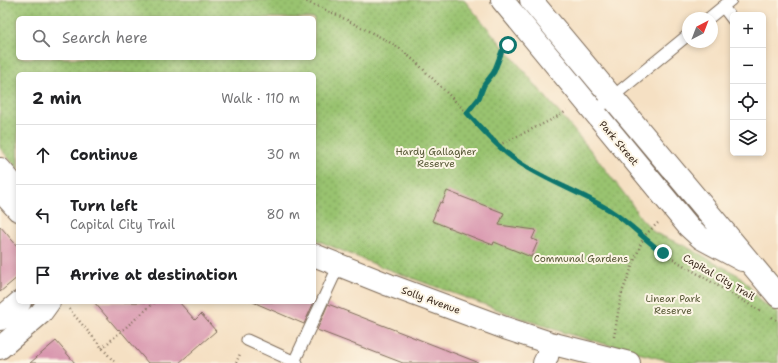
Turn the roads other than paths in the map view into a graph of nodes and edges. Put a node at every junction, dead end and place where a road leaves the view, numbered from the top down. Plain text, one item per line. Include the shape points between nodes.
1 (502, 0) edge
2 (531, 0) edge
3 (727, 4) edge
4 (717, 12) edge
5 (682, 40) edge
6 (613, 96) junction
7 (594, 112) junction
8 (0, 169) edge
9 (16, 188) edge
10 (0, 190) edge
11 (16, 208) edge
12 (316, 256) edge
13 (339, 265) junction
14 (754, 267) junction
15 (778, 296) edge
16 (18, 304) edge
17 (59, 306) edge
18 (0, 319) edge
19 (247, 340) dead end
20 (550, 343) junction
21 (0, 348) edge
22 (572, 356) edge
23 (620, 360) edge
24 (295, 362) edge
25 (544, 363) edge

1 - 7 street, Park Street
2 - 6 street, Park Street
3 - 4 lane
5 - 6 lane
6 - 7 lane
6 - 14 street, Park Street
7 - 14 street, Park Street via 696,235
8 - 9 street
10 - 11 street
12 - 13 street, Solly Avenue
13 - 20 street, Solly Avenue
13 - 24 lane
14 - 15 street, Park Street
16 - 18 street
17 - 21 street via 41,313
19 - 24 lane
20 - 22 street
20 - 25 street
22 - 23 street

